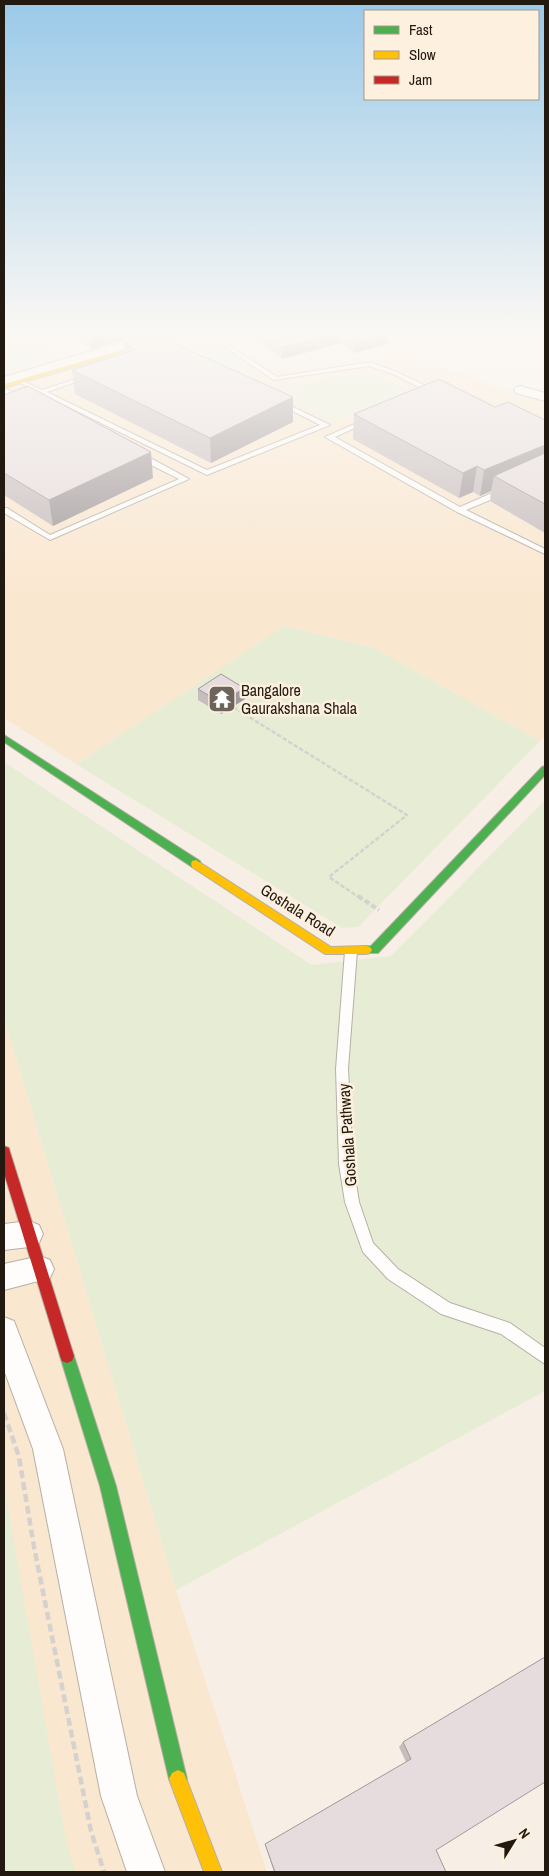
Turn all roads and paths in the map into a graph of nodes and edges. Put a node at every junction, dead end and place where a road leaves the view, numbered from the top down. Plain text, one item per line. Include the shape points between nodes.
1 (98, 420) edge
2 (315, 420) edge
3 (368, 420) edge
4 (133, 453) edge
5 (511, 487) edge
6 (4, 510) edge
7 (460, 510) junction
8 (545, 552) edge
9 (233, 707) edge
10 (4, 738) edge
11 (545, 769) edge
12 (398, 923) junction
13 (351, 951) junction
14 (4, 1152) edge
15 (17, 1236) edge
16 (40, 1269) junction
17 (4, 1277) edge
18 (4, 1331) edge
19 (545, 1357) edge
20 (4, 1413) edge
21 (104, 1872) edge
22 (146, 1872) edge
23 (213, 1872) edge

1 - 2 lane via 207,473 326,425
3 - 7 lane via 328,437
4 - 6 lane via 185,478 50,538
5 - 7 lane
7 - 8 lane
9 - 12 path via 407,815 330,877
10 - 13 street, Goshala Road via 329,951
11 - 12 street, Goshala Road
12 - 13 street, Goshala Road via 374,950
13 - 19 lane, Goshala Pathway via 342,1068 346,1164 352,1202 368,1247 393,1274 446,1309 505,1328
14 - 15 street
15 - 16 street
16 - 17 street
16 - 23 street via 108,1486 177,1777
18 - 22 street via 48,1449 120,1796
20 - 21 path via 19,1457 91,1831

